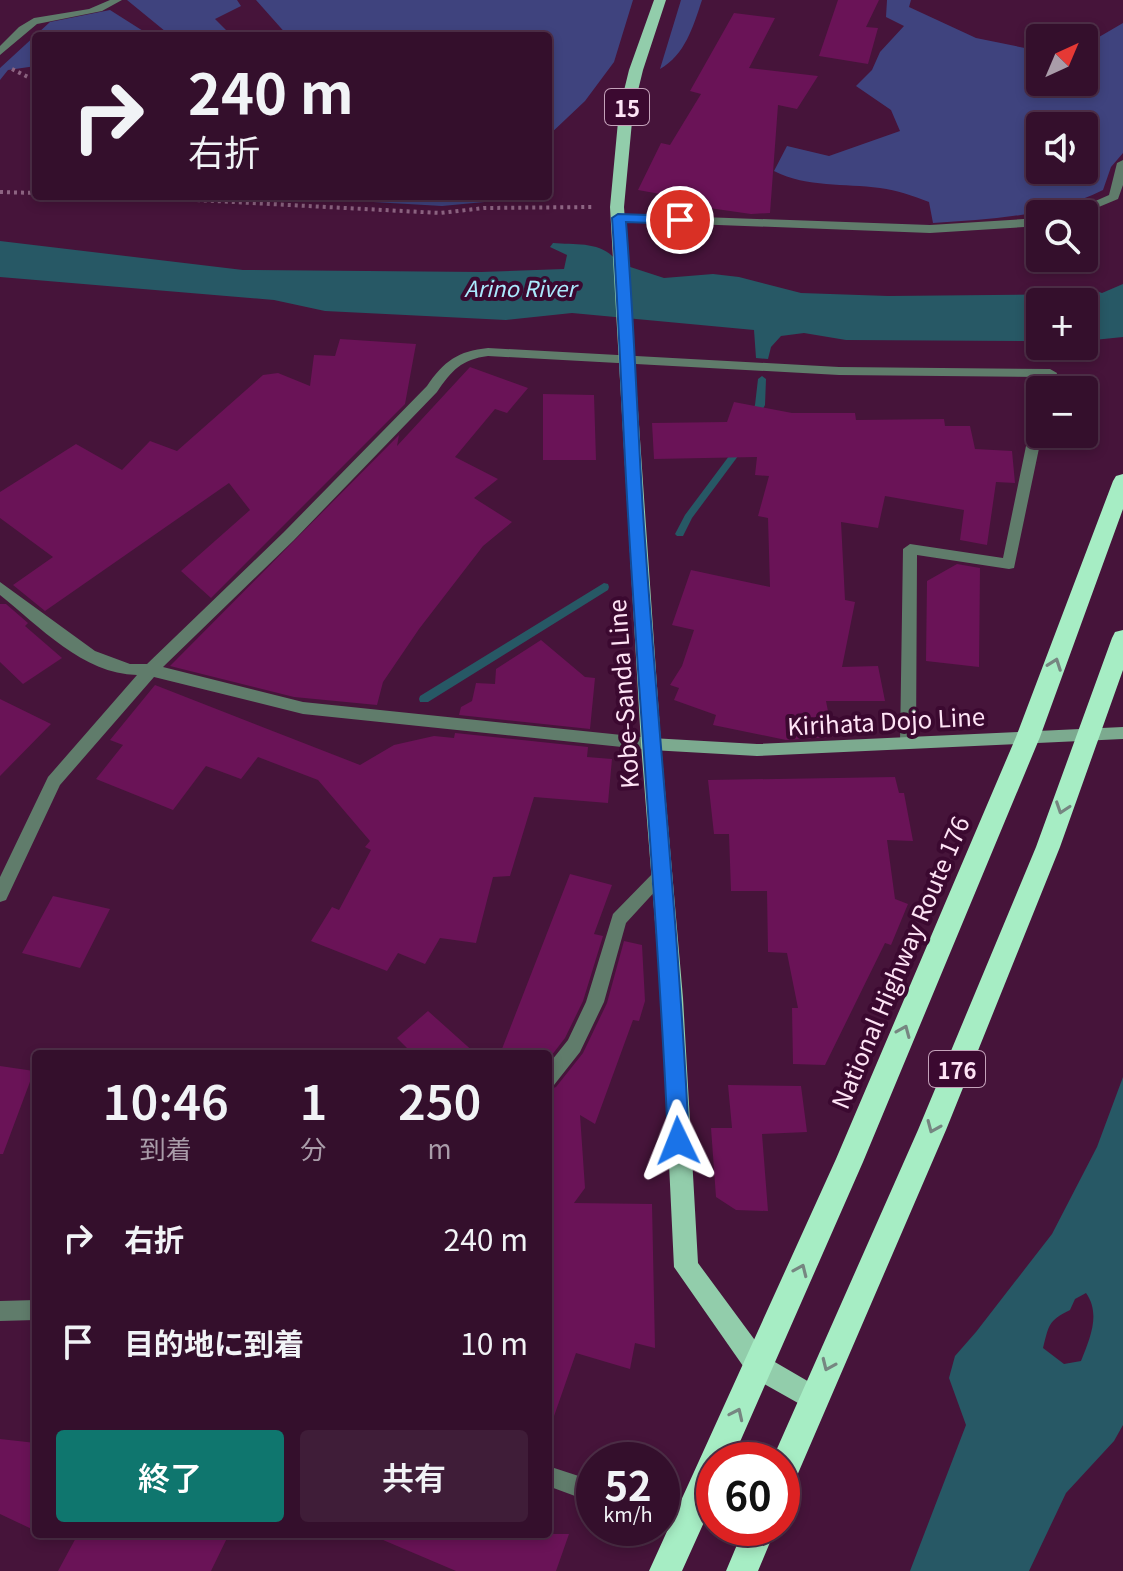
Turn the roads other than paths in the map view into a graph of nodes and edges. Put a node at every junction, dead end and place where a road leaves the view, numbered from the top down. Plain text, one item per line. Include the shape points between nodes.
1 (117, 0) edge
2 (660, 0) edge
3 (0, 52) edge
4 (1123, 163) edge
5 (1098, 203) edge
6 (618, 212) junction
7 (1026, 223) edge
8 (629, 360) junction
9 (1049, 376) edge
10 (1033, 448) edge
11 (1123, 481) edge
12 (0, 587) edge
13 (1123, 638) edge
14 (151, 670) junction
15 (1123, 733) edge
16 (1088, 734) junction
17 (1028, 737) junction
18 (908, 743) junction
19 (651, 744) junction
20 (662, 875) junction
21 (0, 895) edge
22 (552, 1074) edge
23 (32, 1310) edge
24 (0, 1311) edge
25 (759, 1367) junction
26 (814, 1399) junction
27 (724, 1442) edge
28 (796, 1442) edge
29 (552, 1477) edge
30 (576, 1486) edge
31 (696, 1489) edge
32 (680, 1512) edge
33 (669, 1546) edge
34 (752, 1546) edge
35 (665, 1571) edge
36 (742, 1571) edge

1 - 3 street via 82,14 35,20
2 - 6 main road, Kobe-Sanda Line / 15 via 626,111
4 - 5 street via 1114,197
6 - 7 street via 930,229
6 - 8 main road, Kobe-Sanda Line / 15
8 - 9 street via 783,371
8 - 14 street via 463,354 289,536
8 - 19 main road, Kobe-Sanda Line / 15
10 - 18 street via 1009,564 910,549
17 -> 11 highway, National Highway Route 176 / 176
12 - 14 street via 81,650 131,672
13 - 16 highway, 176
14 - 19 street via 303,708
14 - 21 street via 54,781
15 - 16 main road, Kirihata Dojo Line
16 - 17 main road, Kirihata Dojo Line
16 -> 26 highway, 176 via 1048,847 932,1130
17 - 18 main road, Kirihata Dojo Line
25 -> 17 highway, National Highway Route 176 / 176
18 - 19 main road, Kirihata Dojo Line via 757,750
19 - 20 main road, Kobe-Sanda Line / 15
20 - 22 street via 619,919 595,1002 574,1046
20 - 25 main road, Kobe-Sanda Line / 15 via 686,1267
23 - 24 street
25 - 26 main road, 15
27 -> 25 highway, National Highway Route 176 / 176
26 - 28 highway, 176
29 - 30 street
31 - 32 highway, National Highway Route 176 / 176
33 - 35 highway, National Highway Route 176 / 176
34 - 36 highway

